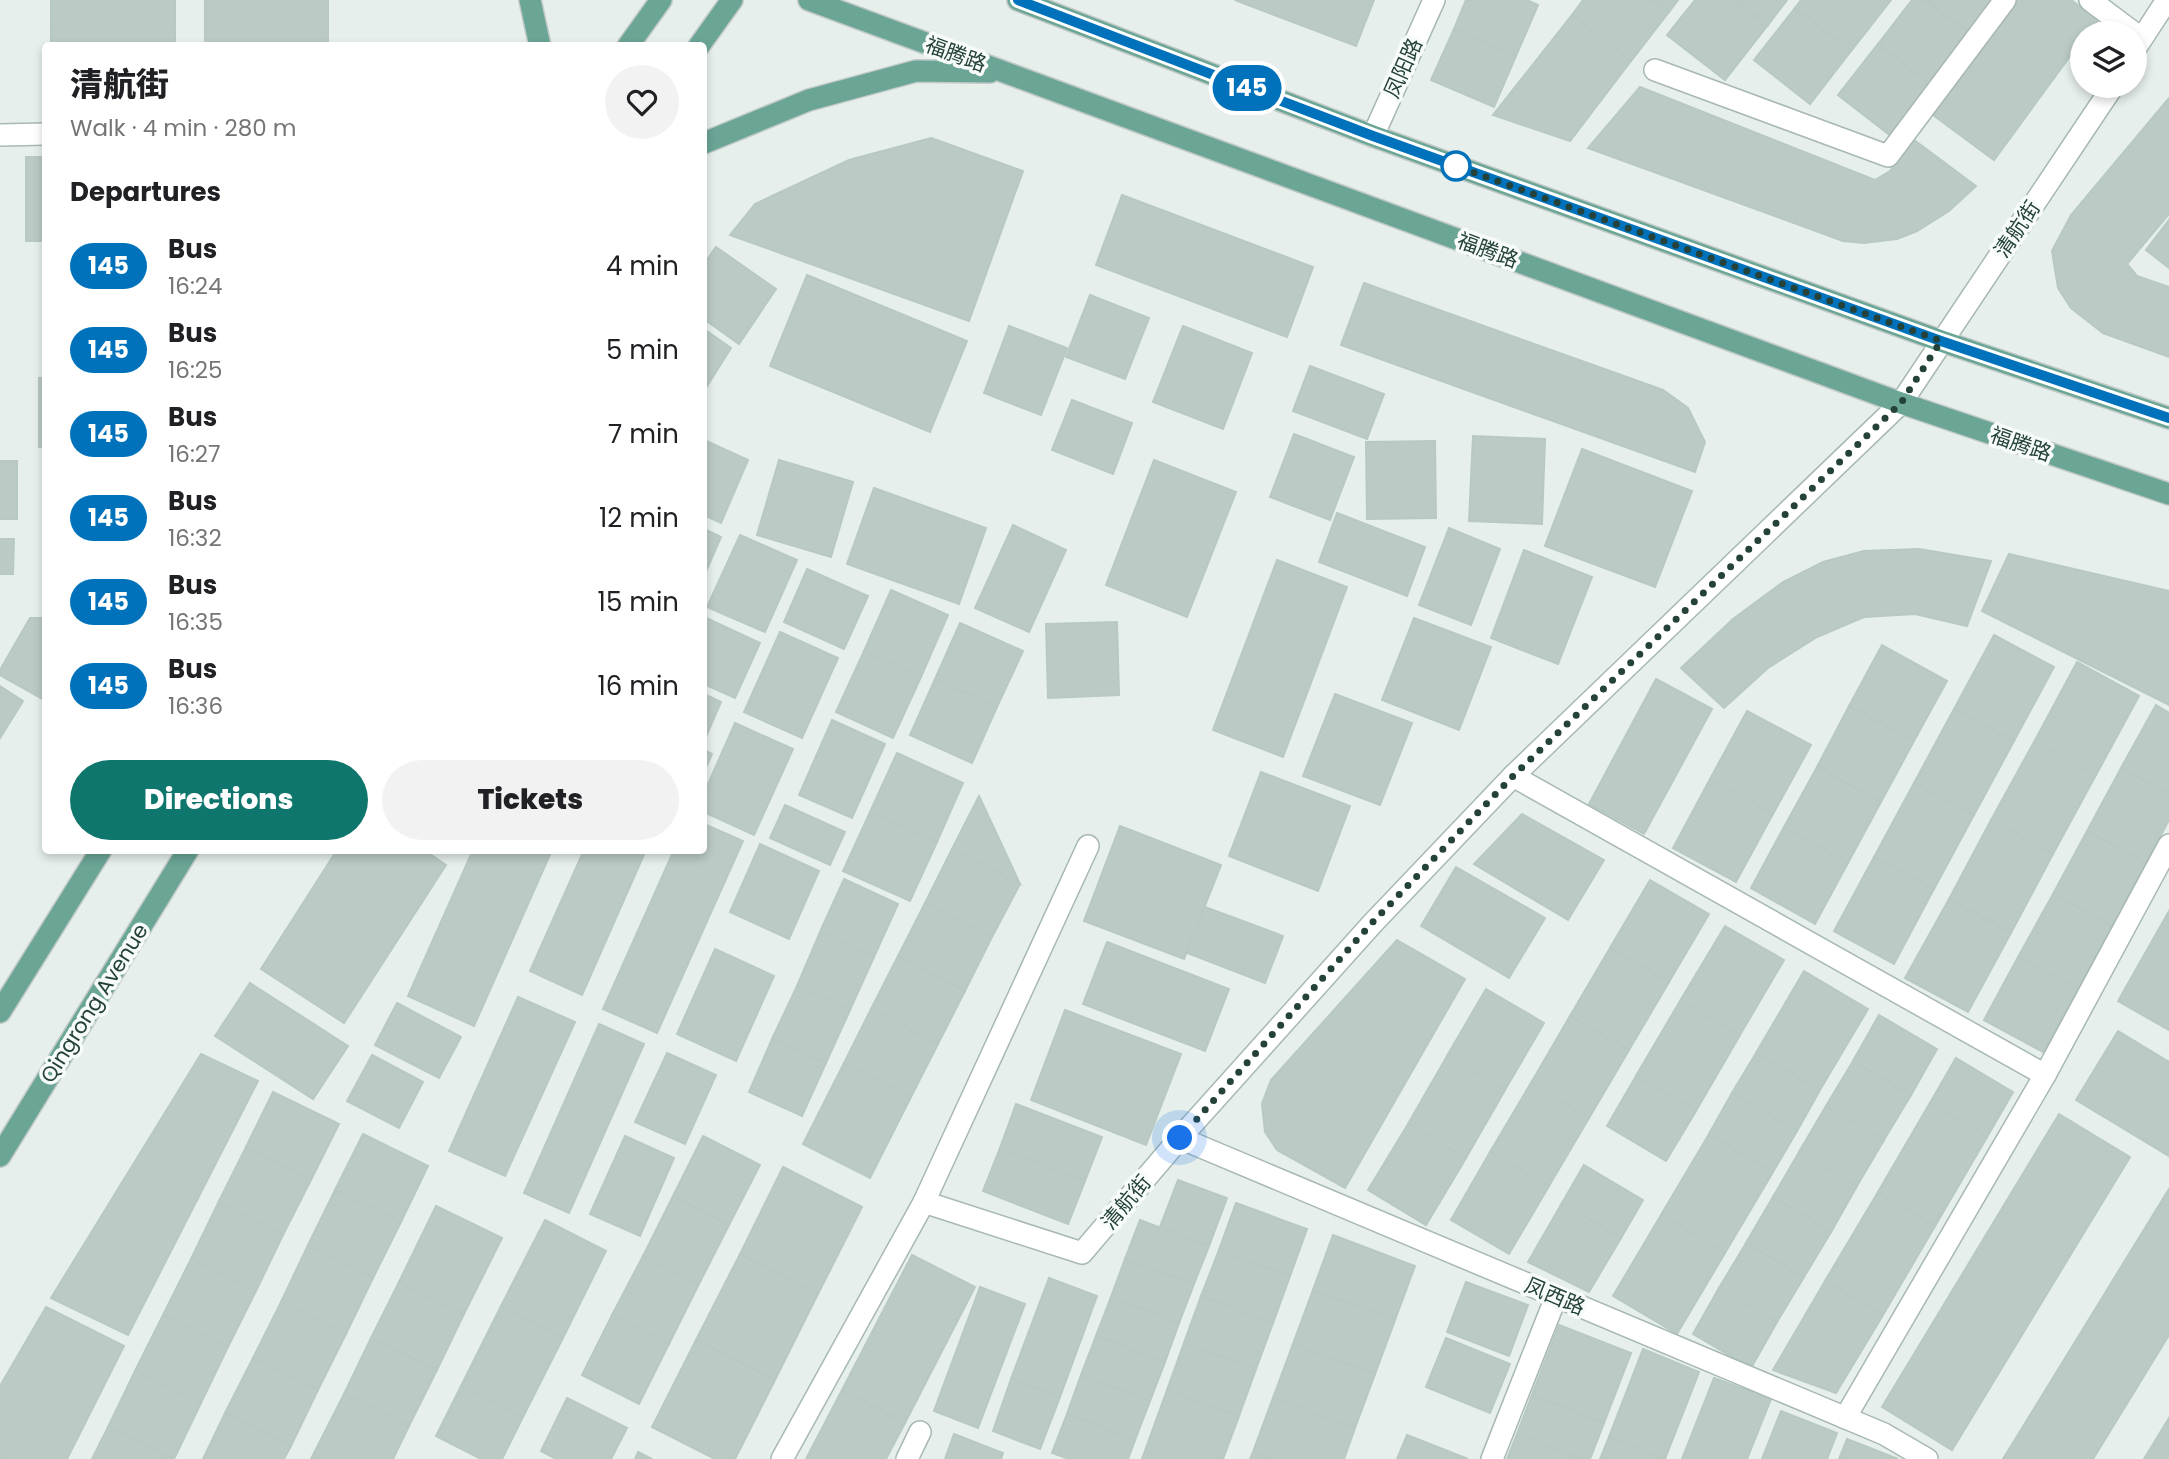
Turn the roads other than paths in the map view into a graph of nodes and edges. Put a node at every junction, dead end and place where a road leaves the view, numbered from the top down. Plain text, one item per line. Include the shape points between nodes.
1 (530, 0) edge
2 (661, 0) edge
3 (732, 0) edge
4 (809, 0) edge
5 (1434, 0) edge
6 (2006, 0) edge
7 (2090, 0) edge
8 (2167, 0) edge
9 (1030, 2) edge
10 (2115, 21) edge
11 (2147, 25) edge
12 (539, 42) edge
13 (631, 42) edge
14 (702, 42) edge
15 (1655, 70) dead end
16 (1007, 72) junction
17 (2105, 98) edge
18 (42, 134) edge
19 (0, 135) edge
20 (1373, 136) junction
21 (707, 142) edge
22 (1941, 341) junction
23 (1901, 403) junction
24 (2169, 418) edge
25 (2169, 494) edge
26 (1513, 776) junction
27 (2169, 845) edge
28 (1088, 846) dead end
29 (99, 854) edge
30 (186, 854) edge
31 (0, 1012) edge
32 (2045, 1075) junction
33 (1180, 1138) junction
34 (0, 1156) edge
35 (924, 1202) junction
36 (1556, 1297) junction
37 (1845, 1418) junction
38 (920, 1432) dead end
39 (782, 1459) edge
40 (907, 1459) edge
41 (1492, 1459) edge
42 (1927, 1459) edge

1 - 12 main road
2 - 13 main road
3 - 14 main road
4 - 16 main road, 福腾路
5 - 20 street, 凤阳路
6 - 15 street via 1888,156
7 - 10 street
8 - 11 street
9 - 20 main road
16 - 21 main road via 916,71 809,100
16 - 23 main road, 福腾路
17 - 22 street, 清航街
18 - 19 street
20 - 22 main road
22 - 23 street, 清航街
22 - 24 main road
23 - 25 main road, 福腾路
23 - 26 street, 清航街
26 - 32 street
26 - 33 street, 清航街 via 1371,924
27 - 32 street
28 - 35 street
29 - 31 main road
30 - 34 main road, Qingrong Avenue
32 - 37 street
33 - 35 street, 清航街 via 1082,1253
33 - 36 street, 凤西路
35 - 39 street
36 - 37 street, 凤西路
36 - 41 street
37 - 42 street, 凤西路
38 - 40 street

